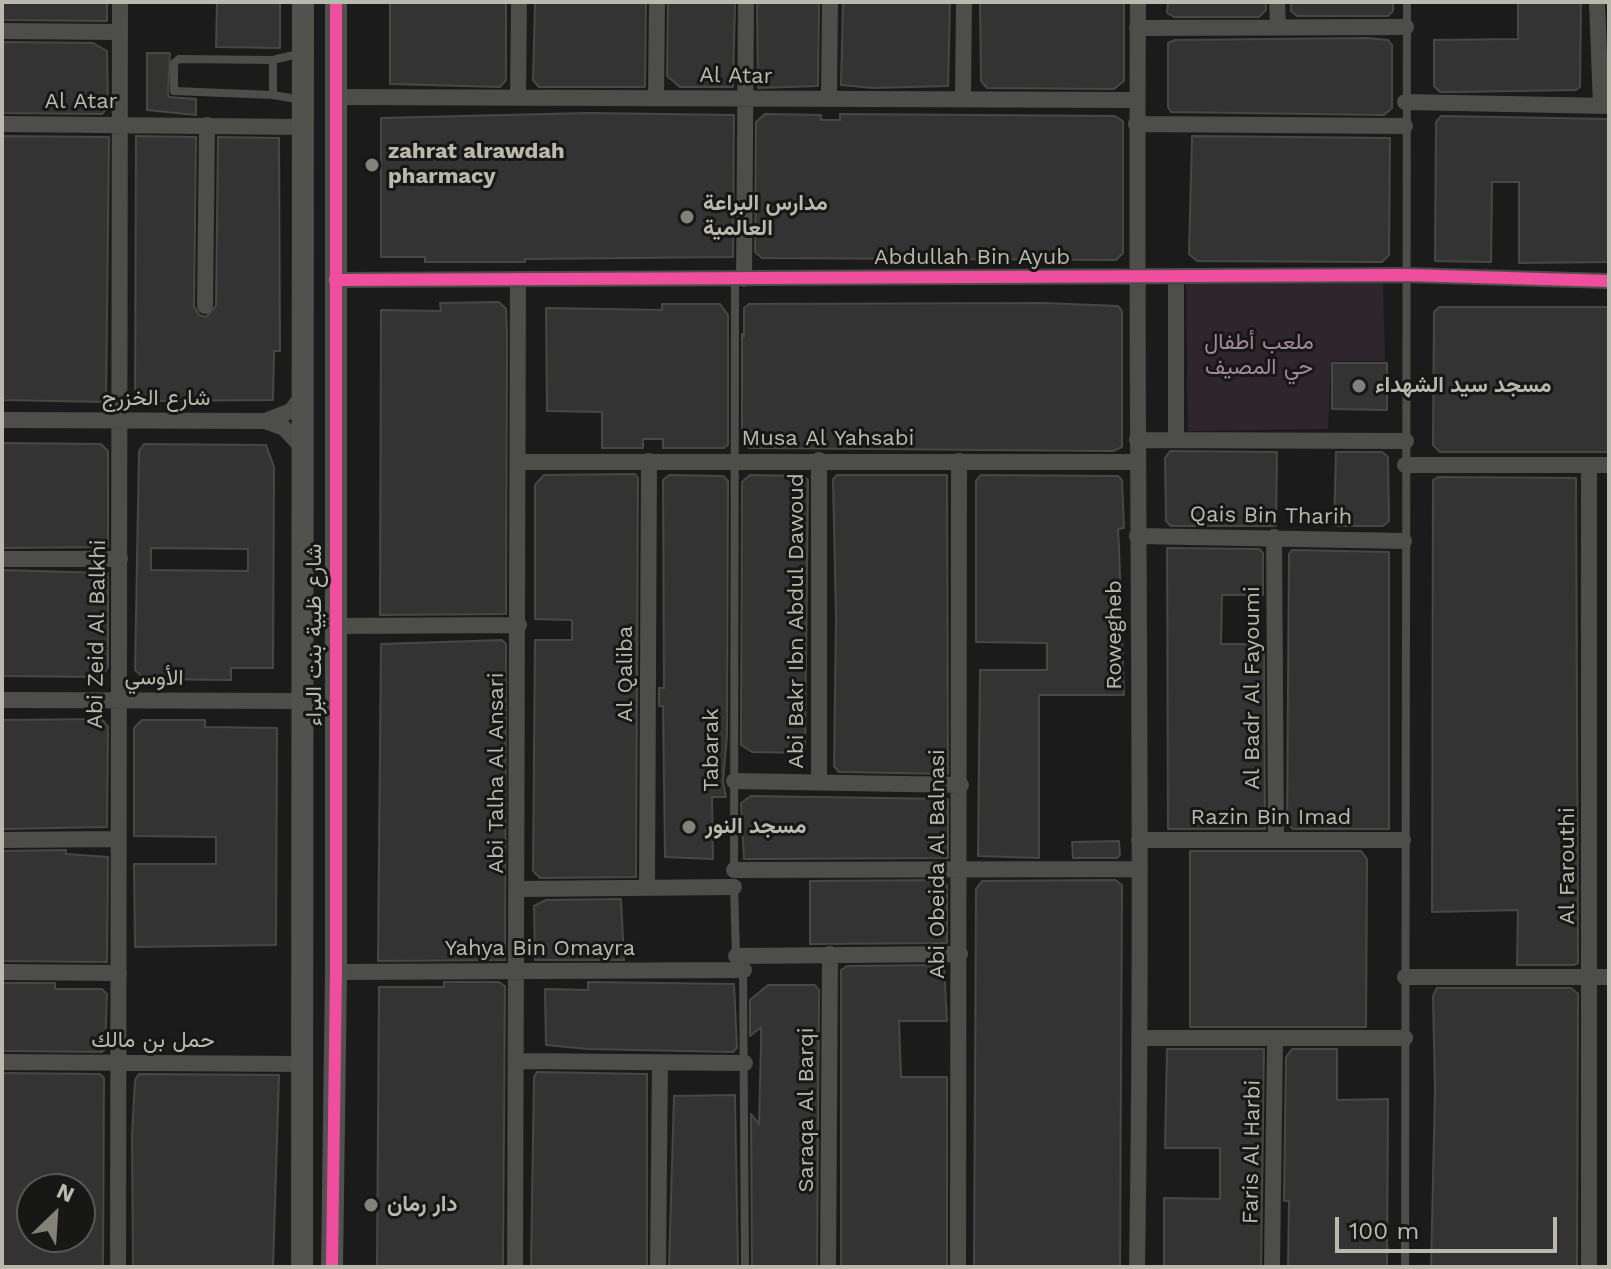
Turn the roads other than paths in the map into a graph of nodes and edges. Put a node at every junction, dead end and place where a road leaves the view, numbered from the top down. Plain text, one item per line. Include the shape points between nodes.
1 (120, 2) edge
2 (303, 2) edge
3 (336, 2) edge
4 (519, 2) edge
5 (657, 2) edge
6 (746, 2) edge
7 (830, 2) edge
8 (964, 2) edge
9 (1138, 2) edge
10 (1277, 2) edge
11 (1407, 2) edge
12 (1597, 2) edge
13 (1278, 26) junction
14 (1406, 27) junction
15 (1137, 28) junction
16 (2, 31) edge
17 (120, 32) junction
18 (303, 53) junction
19 (273, 60) junction
20 (273, 95) junction
21 (335, 97) junction
22 (518, 97) junction
23 (656, 97) junction
24 (745, 98) junction
25 (829, 98) junction
26 (963, 98) junction
27 (303, 100) junction
28 (1137, 100) junction
29 (1405, 102) junction
30 (1605, 106) edge
31 (2, 124) edge
32 (1136, 124) junction
33 (121, 125) junction
34 (207, 125) junction
35 (1405, 126) junction
36 (304, 127) junction
37 (1407, 275) junction
38 (1135, 278) junction
39 (1176, 278) junction
40 (518, 279) junction
41 (740, 279) junction
42 (335, 280) junction
43 (1609, 281) edge
44 (205, 306) dead end
45 (301, 398) junction
46 (2, 420) edge
47 (122, 421) junction
48 (265, 421) junction
49 (1176, 439) junction
50 (1137, 440) junction
51 (1406, 441) junction
52 (301, 446) junction
53 (819, 460) junction
54 (649, 461) junction
55 (736, 461) junction
56 (959, 461) junction
57 (520, 462) junction
58 (1137, 462) junction
59 (1405, 465) junction
60 (1589, 465) junction
61 (1609, 465) edge
62 (1137, 536) junction
63 (1274, 537) junction
64 (1404, 541) junction
65 (2, 559) edge
66 (120, 559) junction
67 (519, 625) junction
68 (335, 626) junction
69 (118, 699) junction
70 (2, 700) edge
71 (305, 701) junction
72 (734, 781) junction
73 (819, 782) junction
74 (961, 785) junction
75 (117, 839) junction
76 (1276, 839) junction
77 (2, 840) edge
78 (1139, 840) junction
79 (1403, 840) junction
80 (1140, 869) junction
81 (734, 870) junction
82 (961, 870) junction
83 (734, 887) junction
84 (647, 888) junction
85 (518, 889) junction
86 (1590, 895) junction
87 (1609, 895) edge
88 (830, 954) junction
89 (960, 954) junction
90 (740, 963) junction
91 (2, 972) edge
92 (336, 972) junction
93 (517, 972) junction
94 (119, 973) junction
95 (1405, 977) junction
96 (1590, 977) junction
97 (1609, 977) edge
98 (1141, 1038) junction
99 (1275, 1038) junction
100 (1405, 1038) junction
101 (516, 1061) junction
102 (2, 1062) edge
103 (118, 1063) junction
104 (660, 1063) junction
105 (745, 1063) junction
106 (303, 1064) junction
107 (1591, 1066) junction
108 (1609, 1066) edge
109 (118, 1267) edge
110 (302, 1267) edge
111 (332, 1267) edge
112 (515, 1267) edge
113 (658, 1267) edge
114 (745, 1267) edge
115 (828, 1267) edge
116 (958, 1267) edge
117 (1137, 1267) edge
118 (1272, 1267) edge
119 (1405, 1267) edge
120 (1589, 1267) edge

1 - 17 street, Abi Zeid Al Balkhi
2 - 18 street, شارع ظبية بنت البراء
3 - 21 street, شارع ظبية بنت البراء
4 - 22 street
5 - 23 street
6 - 24 street, Tabarak
7 - 25 street
8 - 26 street
9 - 15 street, Rowegheb
10 - 13 street
11 - 14 lane
12 - 30 street
13 - 14 street
13 - 15 street
14 - 29 lane
15 - 28 street, Rowegheb
16 - 17 street
17 - 33 street, Abi Zeid Al Balkhi
18 - 19 lane
18 - 27 street, شارع ظبية بنت البراء
19 - 20 lane
19 - 20 lane via 174,63 178,93
20 - 27 lane
21 - 22 street, Al Atar
21 - 42 street, شارع ظبية بنت البراء
22 - 23 street, Al Atar
23 - 24 street, Al Atar
24 - 25 street, Al Atar
24 - 41 street, Tabarak
25 - 26 street, Al Atar
26 - 28 street, Al Atar
27 - 36 street, شارع ظبية بنت البراء
28 - 32 street, Rowegheb
29 - 30 street
29 - 35 lane
31 - 33 street, Al Atar
32 - 35 street
32 - 38 street, Rowegheb
33 - 34 street, Al Atar
33 - 47 street, Abi Zeid Al Balkhi
34 - 36 street, Al Atar
34 - 44 street
35 - 37 lane
36 - 45 street, شارع ظبية بنت البراء
37 - 39 street, Abdullah Bin Ayub
37 - 43 street, Abdullah Bin Ayub
37 - 51 lane
38 - 39 street, Abdullah Bin Ayub
38 - 41 street, Abdullah Bin Ayub
38 - 50 street, Rowegheb
39 - 49 street
40 - 41 street, Abdullah Bin Ayub
40 - 42 street, Abdullah Bin Ayub
40 - 57 street, Abi Talha Al Ansari
41 - 55 lane, Tabarak
42 - 68 street, شارع ظبية بنت البراء
45 - 48 street via 291,411
45 - 52 street, شارع ظبية بنت البراء
46 - 47 street, شارع الخزرج
47 - 48 street, شارع الخزرج
47 - 66 street, Abi Zeid Al Balkhi
48 - 52 street via 284,428
49 - 50 street
49 - 51 street
50 - 58 street, Rowegheb
51 - 59 lane
52 - 71 street, شارع ظبية بنت البراء
53 - 55 street, Musa Al Yahsabi
53 - 56 street, Musa Al Yahsabi
53 - 73 street, Abi Bakr Ibn Abdul Dawoud
54 - 55 street, Musa Al Yahsabi
54 - 57 street, Musa Al Yahsabi
54 - 84 street, Al Qaliba
55 - 72 lane, Tabarak
56 - 58 street, Musa Al Yahsabi
56 - 74 street, Abi Obeida Al Balnasi
57 - 67 street, Abi Talha Al Ansari
58 - 62 street, Rowegheb
59 - 60 street
59 - 64 lane
60 - 61 street
60 - 86 street, Al Farouthi
62 - 63 street, Qais Bin Tharih
62 - 78 street, Rowegheb
63 - 64 street, Qais Bin Tharih
63 - 76 street, Al Badr Al Fayoumi
64 - 79 lane
65 - 66 street
66 - 69 street, Abi Zeid Al Balkhi
67 - 68 street
67 - 85 street, Abi Talha Al Ansari
68 - 92 street, شارع ظبية بنت البراء
69 - 70 street, الأوسي
69 - 71 street, الأوسي
69 - 75 street, Abi Zeid Al Balkhi
71 - 106 street, شارع ظبية بنت البراء
72 - 73 street
72 - 81 lane, Tabarak
73 - 74 street
74 - 82 street, Abi Obeida Al Balnasi
75 - 77 street
75 - 94 street, Abi Zeid Al Balkhi
76 - 78 street, Razin Bin Imad
76 - 79 street, Razin Bin Imad
78 - 80 street, Rowegheb
79 - 95 lane
80 - 82 street
80 - 98 street, Rowegheb
81 - 82 street
81 - 83 lane, Tabarak
82 - 89 street, Abi Obeida Al Balnasi
83 - 84 street
83 - 90 lane, Tabarak
84 - 85 street
85 - 93 street, Abi Talha Al Ansari
86 - 87 street
86 - 96 street, Al Farouthi
88 - 89 street, Yahya Bin Omayra
88 - 90 street, Yahya Bin Omayra
88 - 115 street, Saraqa Al Barqi
89 - 116 street, Abi Obeida Al Balnasi
90 - 93 street, Yahya Bin Omayra
90 - 105 lane, Tabarak
91 - 94 street
92 - 93 street, Yahya Bin Omayra
92 - 111 street, شارع ظبية بنت البراء
93 - 101 street, Abi Talha Al Ansari
94 - 103 street, Abi Zeid Al Balkhi
95 - 96 street
95 - 100 lane
96 - 97 street
96 - 107 street, Al Farouthi
98 - 99 street
98 - 117 street, Rowegheb
99 - 100 street
99 - 118 street, Faris Al Harbi
100 - 119 lane
101 - 104 street
101 - 112 street, Abi Talha Al Ansari
102 - 103 street, حمل بن مالك
103 - 106 street, حمل بن مالك
103 - 109 street, Abi Zeid Al Balkhi
104 - 105 street
104 - 113 street
105 - 114 lane, Tabarak
106 - 110 street, شارع ظبية بنت البراء
107 - 108 street
107 - 120 street, Al Farouthi

